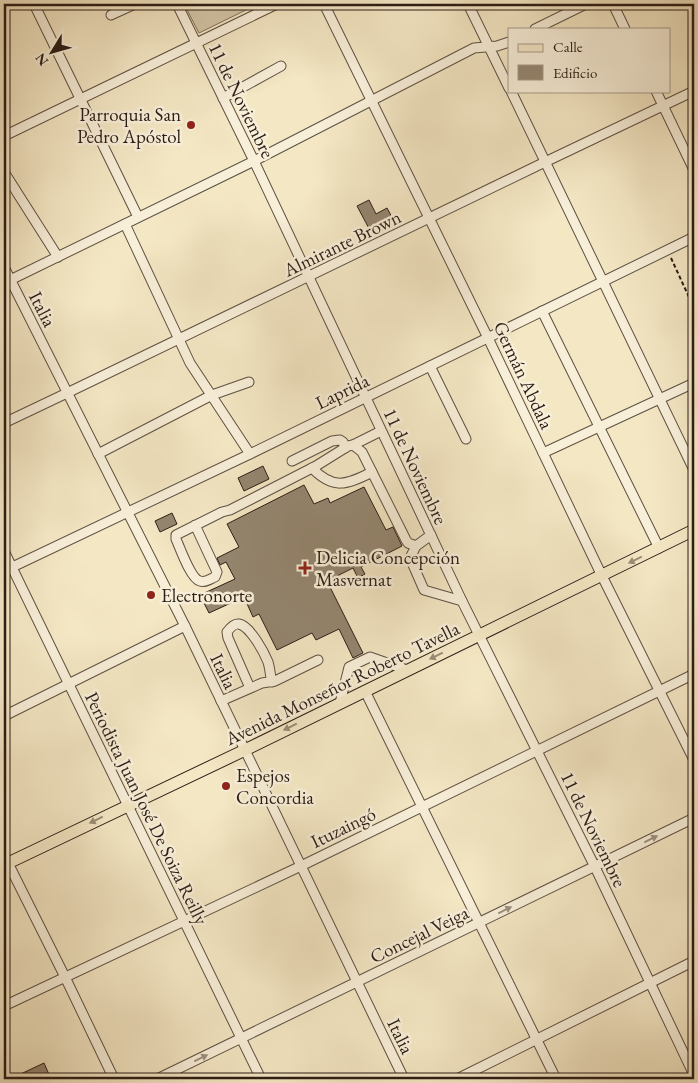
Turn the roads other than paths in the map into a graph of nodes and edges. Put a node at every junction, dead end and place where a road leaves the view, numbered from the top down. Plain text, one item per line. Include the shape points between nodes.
1 (34, 4) edge
2 (135, 4) edge
3 (177, 4) edge
4 (276, 4) edge
5 (324, 4) edge
6 (468, 4) edge
7 (586, 4) edge
8 (613, 4) edge
9 (111, 15) dead end
10 (537, 28) edge
11 (625, 28) edge
12 (196, 42) junction
13 (508, 42) edge
14 (489, 46) junction
15 (281, 66) dead end
16 (508, 86) edge
17 (511, 92) edge
18 (656, 92) edge
19 (694, 92) edge
20 (80, 98) junction
21 (223, 98) junction
22 (373, 100) junction
23 (663, 107) junction
24 (4, 136) edge
25 (254, 162) junction
26 (546, 162) junction
27 (694, 170) edge
28 (4, 172) edge
29 (138, 217) junction
30 (430, 218) junction
31 (125, 224) junction
32 (694, 237) edge
33 (58, 257) junction
34 (4, 267) edge
35 (308, 278) junction
36 (7, 281) edge
37 (604, 281) junction
38 (542, 311) junction
39 (488, 338) junction
40 (179, 339) junction
41 (430, 366) junction
42 (249, 382) dead end
43 (694, 383) edge
44 (68, 393) junction
45 (212, 395) junction
46 (366, 398) junction
47 (660, 399) junction
48 (4, 423) edge
49 (600, 427) junction
50 (381, 431) junction
51 (466, 439) dead end
52 (350, 446) junction
53 (543, 453) junction
54 (98, 454) junction
55 (250, 454) junction
56 (292, 461) dead end
57 (312, 468) junction
58 (694, 470) edge
59 (372, 472) junction
60 (126, 512) junction
61 (195, 525) junction
62 (694, 530) edge
63 (431, 535) junction
64 (416, 546) junction
65 (659, 548) junction
66 (4, 551) edge
67 (8, 569) edge
68 (602, 576) junction
69 (462, 601) junction
70 (185, 626) junction
71 (480, 635) junction
72 (318, 660) dead end
73 (407, 670) junction
74 (694, 674) edge
75 (272, 682) junction
76 (68, 683) junction
77 (250, 688) junction
78 (364, 691) junction
79 (660, 691) junction
80 (221, 701) junction
81 (340, 703) junction
82 (4, 716) edge
83 (245, 750) junction
84 (537, 750) junction
85 (694, 760) edge
86 (128, 805) junction
87 (422, 806) junction
88 (694, 818) edge
89 (5, 861) edge
90 (301, 866) junction
91 (595, 867) junction
92 (185, 921) junction
93 (479, 923) junction
94 (694, 961) edge
95 (65, 977) junction
96 (357, 982) junction
97 (650, 983) junction
98 (4, 1006) edge
99 (241, 1038) junction
100 (536, 1040) junction
101 (694, 1075) edge
102 (114, 1079) edge
103 (157, 1079) edge
104 (261, 1079) edge
105 (404, 1079) edge
106 (457, 1079) edge
107 (556, 1079) edge

1 - 20 street
2 - 9 street
3 - 12 street, 11 de Noviembre
4 - 12 street
5 - 22 street, Germán Abdala
6 - 14 street
7 - 10 street
8 - 11 street
12 - 20 street
12 - 21 street, 11 de Noviembre
13 - 14 street
14 - 16 street
14 - 22 street via 474,48
15 - 21 street
17 - 26 street
18 - 23 street
19 - 23 street, Almirante Brown
20 - 24 street
20 - 29 street
21 - 25 street, 11 de Noviembre
22 - 25 street
22 - 30 street, Germán Abdala
23 - 26 street, Almirante Brown
23 - 27 street
25 - 29 street
25 - 35 street, 11 de Noviembre
26 - 30 street, Almirante Brown
26 - 37 street
28 - 33 street
29 - 31 street
30 - 35 street, Almirante Brown
30 - 39 street, Germán Abdala
31 - 33 street
31 - 40 street
32 - 37 street, Laprida
33 - 36 street
34 - 36 street, Italia
35 - 40 street, Almirante Brown
35 - 46 street, 11 de Noviembre
36 - 44 street, Italia
37 - 38 street, Laprida
37 - 47 street
38 - 39 street, Laprida
38 - 49 street
39 - 41 street, Laprida
39 - 53 street, Germán Abdala
40 - 44 street, Almirante Brown
40 - 45 street via 190,363
41 - 46 street, Laprida
41 - 51 street
42 - 45 street
43 - 47 street
44 - 48 street, Almirante Brown
44 - 54 street, Italia
45 - 54 street
45 - 55 street
46 - 50 street, 11 de Noviembre
46 - 55 street, Laprida
47 - 49 street
47 - 58 street
49 - 53 street
49 - 65 street
50 - 52 street
50 - 63 street, 11 de Noviembre
52 - 56 street via 340,440 332,441
52 - 57 street
52 - 59 street via 362,452
53 - 68 street, Germán Abdala
54 - 60 street, Italia
55 - 60 street, Laprida
57 - 59 street via 324,480 345,484
57 - 61 street
59 - 64 street via 406,540
60 - 67 street, Laprida
60 - 70 street, Italia
61 - 61 street via 176,535 176,539 193,577 204,582 215,577 216,572
62 - 65 main road, Avenida Monseñor Roberto Tavella
63 - 64 street
63 - 69 street, 11 de Noviembre
64 - 69 street via 410,558 424,590
65 -> 68 main road, Avenida Monseñor Roberto Tavella
66 - 67 street, Periodista Juan José De Soiza Reilly
67 - 76 street, Periodista Juan José De Soiza Reilly
68 - 71 main road, Avenida Monseñor Roberto Tavella
68 - 79 street, Germán Abdala
69 - 71 street, 11 de Noviembre
70 - 76 street
70 - 80 street, Italia
71 -> 73 main road, Avenida Monseñor Roberto Tavella
71 - 84 street, 11 de Noviembre
72 - 75 street
73 - 78 main road, Avenida Monseñor Roberto Tavella
73 - 81 street via 370,657 356,663 349,667
74 - 79 street, Ituzaingó
75 - 77 street via 262,682
75 - 77 street via 268,664 254,635 242,624 237,624 226,632
76 - 82 street
76 - 86 street, Periodista Juan José De Soiza Reilly
77 - 80 street
78 - 81 main road, Avenida Monseñor Roberto Tavella
78 - 87 street
79 - 84 street, Ituzaingó
79 - 85 street, Germán Abdala
80 - 83 street, Italia
81 -> 83 main road, Avenida Monseñor Roberto Tavella
83 - 86 main road, Avenida Monseñor Roberto Tavella
83 - 90 street, Italia
84 - 87 street, Ituzaingó
84 - 91 street, 11 de Noviembre
86 -> 89 main road, Avenida Monseñor Roberto Tavella
86 - 92 street, Periodista Juan José De Soiza Reilly
87 - 90 street, Ituzaingó
87 - 93 street
91 -> 88 street, Concejal Veiga
89 - 95 street
90 - 92 street, Ituzaingó
90 - 96 street, Italia
93 -> 91 street, Concejal Veiga
91 - 97 street, 11 de Noviembre
92 - 95 street, Ituzaingó
92 - 99 street, Periodista Juan José De Soiza Reilly
93 - 96 street, Concejal Veiga
93 - 100 street
94 - 97 street
95 - 98 street, Ituzaingó
95 - 102 street
96 - 99 street, Concejal Veiga
96 - 105 street, Italia
97 - 100 street
97 - 101 street, 11 de Noviembre
103 -> 99 street, Concejal Veiga
99 - 104 street, Periodista Juan José De Soiza Reilly
100 - 106 street
100 - 107 street

